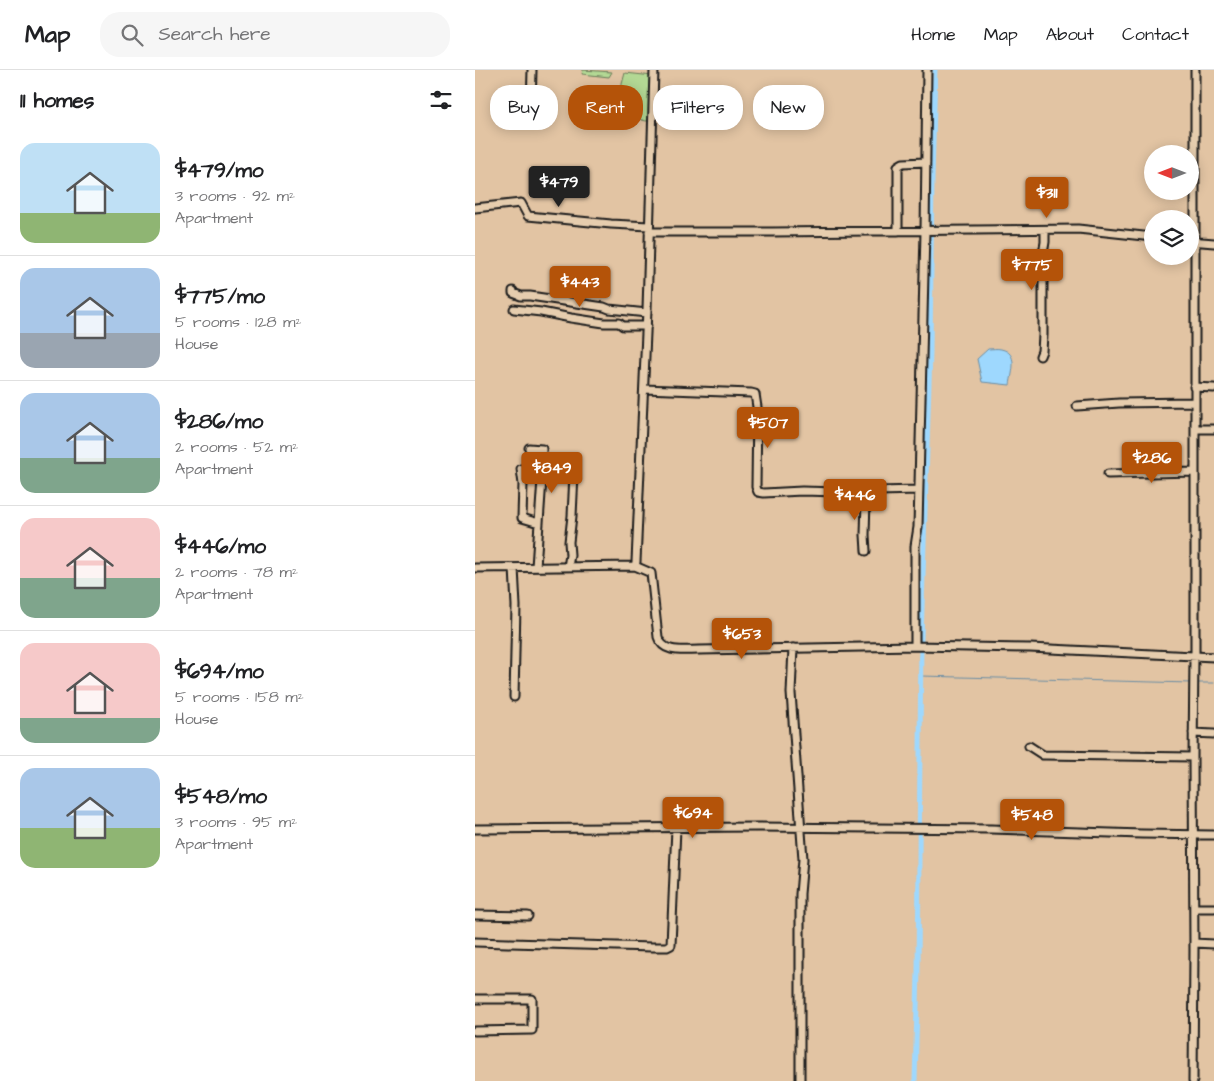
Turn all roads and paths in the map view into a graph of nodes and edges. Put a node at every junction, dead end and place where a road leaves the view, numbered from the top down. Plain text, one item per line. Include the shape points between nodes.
1 (532, 70) edge
2 (654, 70) edge
3 (927, 70) edge
4 (1195, 70) edge
5 (532, 85) edge
6 (926, 162) junction
7 (475, 208) edge
8 (1193, 210) edge
9 (649, 229) junction
10 (1045, 230) junction
11 (897, 231) junction
12 (925, 231) junction
13 (1144, 236) edge
14 (1199, 242) edge
15 (1214, 243) edge
16 (1192, 265) edge
17 (513, 291) dead end
18 (514, 309) dead end
19 (647, 312) junction
20 (647, 326) junction
21 (1040, 356) dead end
22 (1195, 387) junction
23 (1214, 388) edge
24 (644, 389) junction
25 (1195, 402) junction
26 (1077, 406) dead end
27 (1195, 429) junction
28 (1214, 429) edge
29 (529, 448) dead end
30 (521, 469) dead end
31 (1195, 472) junction
32 (574, 474) dead end
33 (1108, 474) dead end
34 (918, 490) junction
35 (868, 491) junction
36 (539, 523) junction
37 (866, 551) dead end
38 (635, 566) junction
39 (536, 567) junction
40 (568, 567) junction
41 (475, 568) edge
42 (515, 568) junction
43 (920, 646) junction
44 (793, 648) junction
45 (1194, 656) junction
46 (1214, 657) edge
47 (514, 697) dead end
48 (1193, 733) junction
49 (1214, 734) edge
50 (1029, 746) dead end
51 (1193, 757) junction
52 (677, 828) junction
53 (801, 828) junction
54 (475, 829) edge
55 (1194, 835) junction
56 (1214, 835) edge
57 (1194, 908) junction
58 (1214, 908) edge
59 (475, 915) edge
60 (528, 916) dead end
61 (475, 942) edge
62 (1195, 943) junction
63 (1214, 944) edge
64 (475, 999) edge
65 (475, 1031) edge
66 (800, 1081) edge
67 (1193, 1081) edge

1 - 5 street
2 - 9 street
3 - 6 street
4 - 8 street
6 - 11 street via 898,166
6 - 12 street
7 - 9 street via 521,203 528,216
9 - 11 street
9 - 19 street
10 - 12 street
10 - 13 street via 1078,229
10 - 21 street
11 - 12 street
12 - 34 street
14 - 15 street
16 - 22 street
17 - 19 street via 521,296
18 - 20 street via 623,326
19 - 20 street
20 - 24 street
22 - 23 street
22 - 25 street
24 - 35 street via 755,394 755,487 758,492
24 - 38 street
25 - 26 street
25 - 27 street
27 - 28 street
27 - 31 street
29 - 36 street via 542,449
30 - 36 street via 522,518
31 - 33 street
31 - 45 street
32 - 40 street
34 - 35 street
34 - 43 street via 915,546
35 - 37 street
36 - 39 street
38 - 40 street
38 - 44 street via 651,573 658,638 667,649
39 - 40 street
39 - 42 street
41 - 42 street
42 - 47 street
43 - 44 street
43 - 45 street
44 - 53 street via 791,693
45 - 46 street
45 - 48 street
48 - 49 street
48 - 51 street
50 - 51 street via 1043,755
51 - 55 street
52 - 53 street
52 - 54 street
52 - 61 street via 671,945
53 - 55 street via 1004,829
53 - 66 street
55 - 56 street
55 - 57 street
57 - 58 street
57 - 62 street
59 - 60 street
62 - 63 street
62 - 67 street
64 - 65 street via 532,999 532,1030

